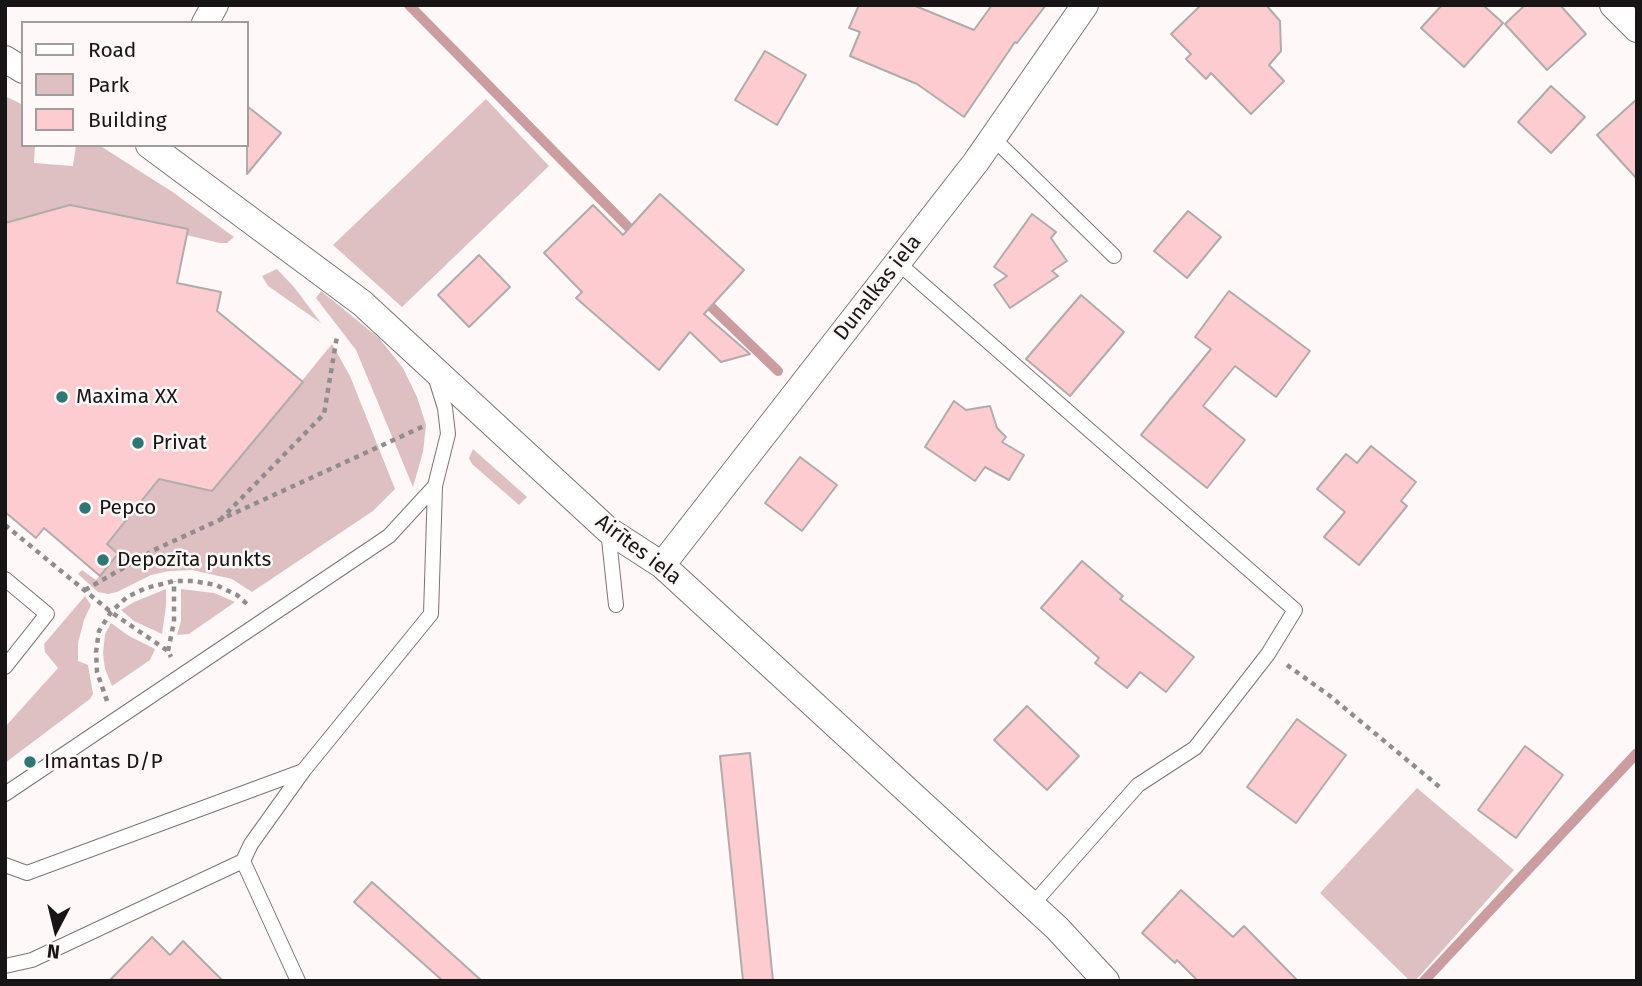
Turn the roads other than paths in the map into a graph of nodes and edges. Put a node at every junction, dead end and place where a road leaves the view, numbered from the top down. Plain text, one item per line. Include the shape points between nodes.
1 (215, 5) edge
2 (1085, 5) edge
3 (1613, 5) edge
4 (206, 21) edge
5 (1637, 29) edge
6 (993, 138) junction
7 (152, 147) edge
8 (1114, 256) dead end
9 (897, 262) junction
10 (433, 368) junction
11 (435, 486) junction
12 (608, 530) junction
13 (662, 565) junction
14 (5, 579) edge
15 (617, 605) dead end
16 (5, 667) edge
17 (304, 771) junction
18 (5, 794) edge
19 (243, 861) junction
20 (5, 865) edge
21 (1032, 905) junction
22 (5, 966) edge
23 (298, 981) edge
24 (1106, 981) edge

1 - 4 street
2 - 6 street, Dunalkas iela
3 - 5 street
6 - 8 lane
6 - 9 street, Dunalkas iela
7 - 10 street, Airītes iela via 362,303
9 - 13 street, Dunalkas iela
9 - 21 lane via 1295,610 1268,654 1195,748 1138,785
10 - 11 lane via 448,434
10 - 12 street, Airītes iela
11 - 17 lane via 431,614
11 - 18 lane via 389,536
12 - 13 street, Airītes iela
12 - 15 lane
13 - 21 street, Airītes iela
14 - 16 lane via 47,614
17 - 19 lane
17 - 20 lane via 27,873
19 - 22 lane via 32,960
19 - 23 lane
21 - 24 street, Airītes iela

